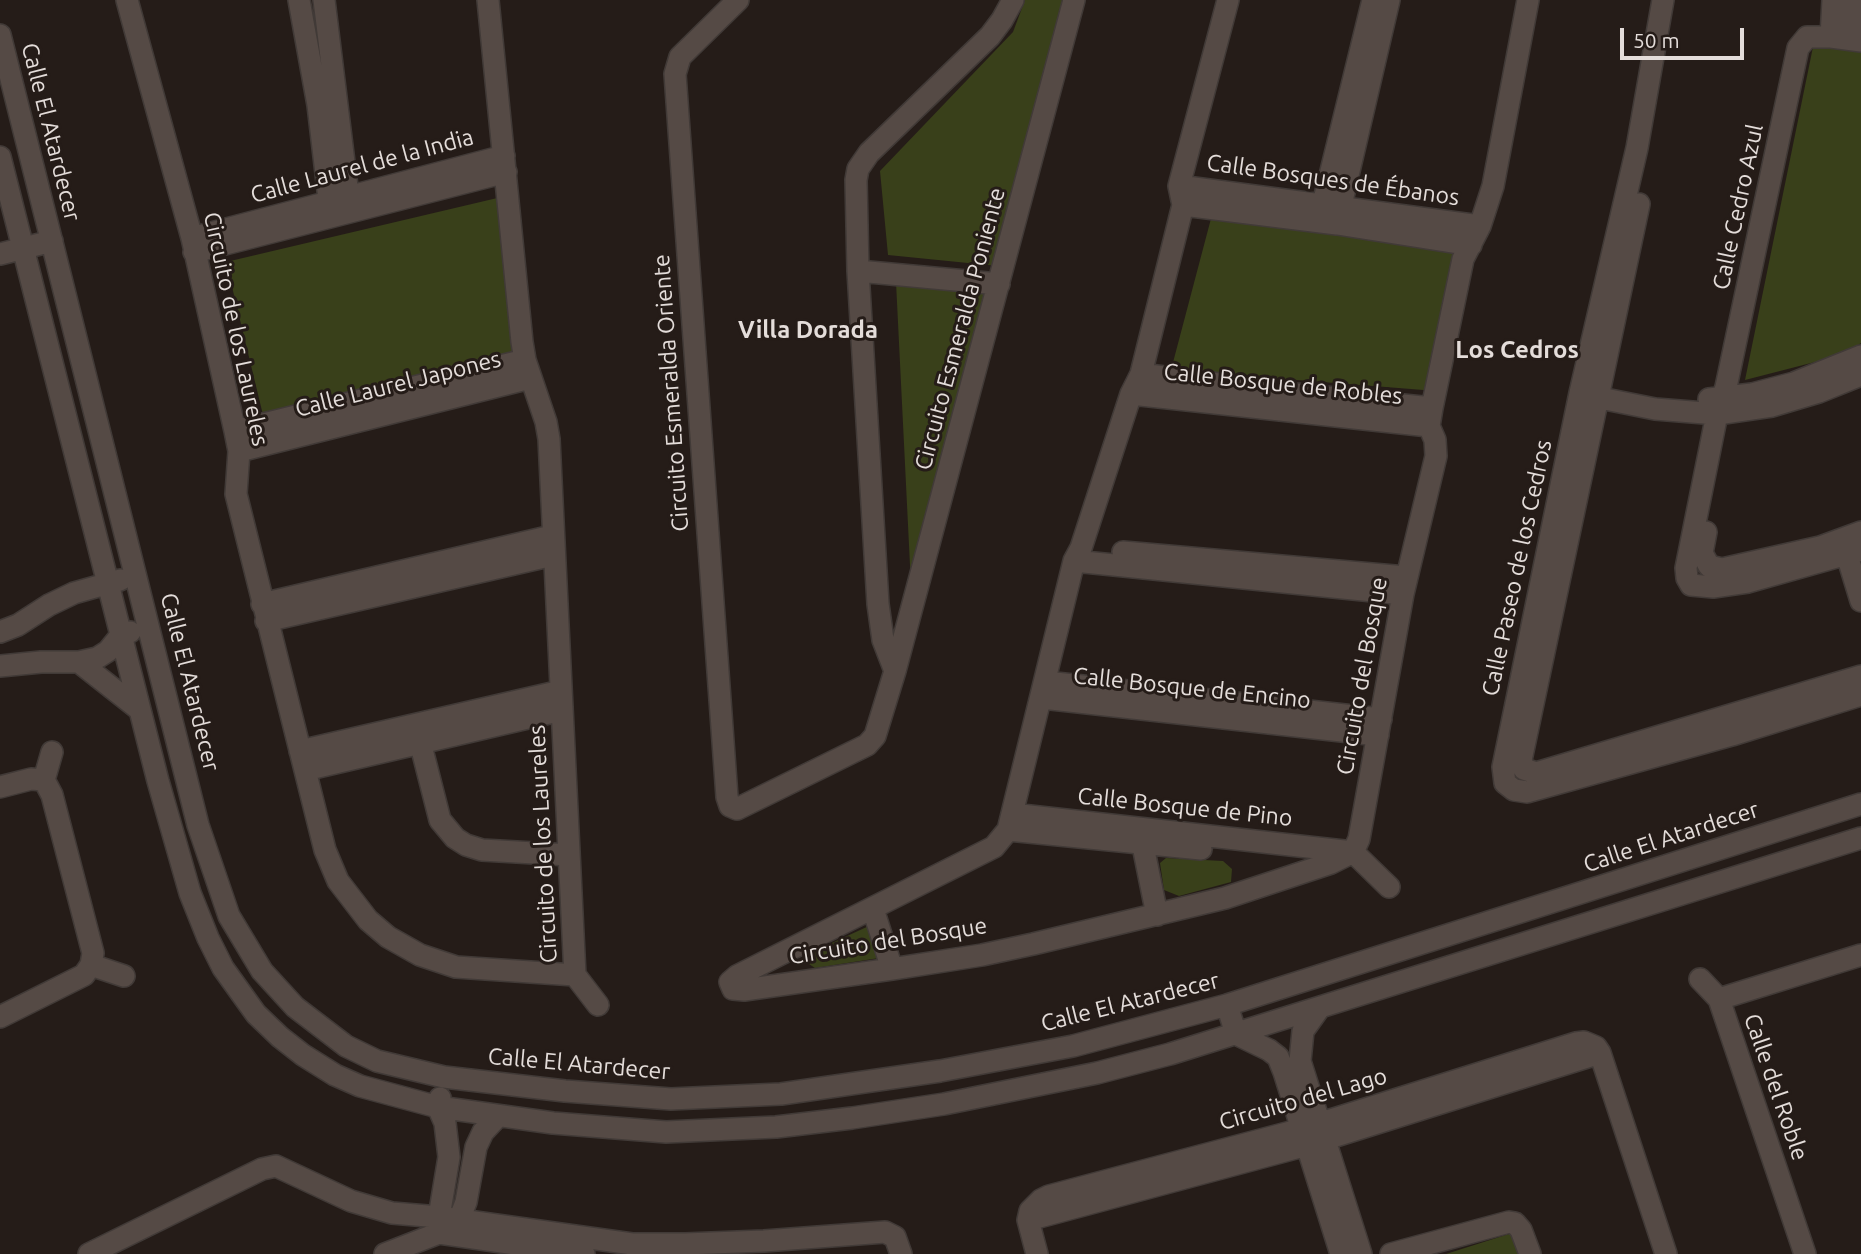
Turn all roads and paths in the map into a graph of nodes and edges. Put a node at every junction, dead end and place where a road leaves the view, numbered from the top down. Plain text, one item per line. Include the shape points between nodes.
1 (127, 0) edge
2 (488, 0) edge
3 (738, 0) edge
4 (1013, 0) edge
5 (1074, 0) edge
6 (1228, 0) edge
7 (1373, 0) edge
8 (1389, 0) edge
9 (1528, 0) edge
10 (1663, 0) edge
11 (1675, 0) edge
12 (1833, 0) edge
13 (1853, 0) edge
14 (324, 2) edge
15 (300, 4) edge
16 (0, 35) edge
17 (1848, 39) edge
18 (1365, 66) junction
19 (1644, 149) junction
20 (0, 157) edge
21 (505, 164) junction
22 (1181, 195) junction
23 (340, 207) junction
24 (1330, 214) junction
25 (46, 219) junction
26 (9, 229) edge
27 (1476, 235) junction
28 (52, 241) junction
29 (193, 245) junction
30 (23, 248) junction
31 (0, 254) edge
32 (858, 271) junction
33 (999, 284) junction
34 (1861, 356) edge
35 (527, 369) junction
36 (1142, 374) junction
37 (1861, 375) edge
38 (1817, 384) junction
39 (1590, 388) junction
40 (1131, 394) junction
41 (1725, 402) junction
42 (1294, 403) junction
43 (1430, 417) junction
44 (237, 441) junction
45 (1855, 541) edge
46 (553, 546) junction
47 (1078, 554) junction
48 (1709, 566) junction
49 (136, 576) junction
50 (1550, 581) junction
51 (108, 583) junction
52 (1405, 585) junction
53 (1691, 585) junction
54 (1861, 601) edge
55 (264, 612) junction
56 (149, 626) junction
57 (0, 632) edge
58 (121, 635) junction
59 (79, 662) junction
60 (0, 666) edge
61 (895, 671) junction
62 (1861, 676) edge
63 (1044, 690) junction
64 (1861, 695) edge
65 (562, 700) junction
66 (140, 710) junction
67 (1730, 726) junction
68 (1379, 727) junction
69 (418, 734) junction
70 (872, 741) joint
71 (52, 752) dead end
72 (303, 761) junction
73 (1524, 769) junction
74 (44, 780) junction
75 (0, 787) edge
76 (1509, 787) junction
77 (1861, 804) edge
78 (1010, 822) junction
79 (1141, 836) junction
80 (1861, 838) edge
81 (1353, 852) junction
82 (569, 855) junction
83 (1331, 863) junction
84 (1390, 887) dead end
85 (873, 909) junction
86 (1157, 915) junction
87 (1500, 918) junction
88 (1510, 947) junction
89 (1861, 955) edge
90 (92, 965) junction
91 (892, 969) junction
92 (575, 975) junction
93 (124, 976) dead end
94 (1700, 979) dead end
95 (1719, 999) junction
96 (598, 1005) dead end
97 (1227, 1005) junction
98 (1318, 1010) junction
99 (0, 1017) edge
100 (1236, 1034) junction
101 (940, 1071) junction
102 (444, 1077) junction
103 (944, 1104) junction
104 (438, 1107) junction
105 (498, 1116) junction
106 (1313, 1134) junction
107 (446, 1223) junction
108 (504, 1241) edge
109 (634, 1249) edge
110 (900, 1249) edge
111 (770, 1250) edge
112 (89, 1254) edge
113 (386, 1254) edge
114 (584, 1254) edge
115 (1037, 1254) edge
116 (1341, 1254) edge
117 (1361, 1254) edge
118 (1391, 1254) edge
119 (1530, 1254) edge
120 (1666, 1254) edge
121 (1805, 1254) edge

1 - 29 street, Circuito de los Laureles
2 - 21 street, Circuito de los Laureles
3 - 70 street, Circuito Esmeralda Oriente via 680,57 675,74 727,802 737,809
4 - 32 street via 990,36 863,161 856,180
5 - 33 street, Circuito Esmeralda Poniente
6 - 22 street
7 - 18 street
8 - 18 street
9 - 27 street, Circuito del Bosque via 1493,186
10 - 19 street, Calle Paseo de los Cedros
11 - 19 street, Calle Paseo de los Cedros
12 - 17 street
13 - 17 street
14 - 15 street
14 - 23 street
15 - 23 street
16 - 25 street, Calle El Atardecer
17 - 41 street, Calle Cedro Azul via 1812,37 1803,39 1798,48
18 - 24 street
19 - 39 street, Calle Paseo de los Cedros
20 - 26 street
21 - 23 street, Calle Laurel de la India
21 - 35 street, Circuito de los Laureles
22 - 24 street, Calle Bosques de Ébanos
22 - 36 street
23 - 29 street, Calle Laurel de la India
24 - 27 street, Calle Bosques de Ébanos
25 - 26 street
25 - 28 street, Calle El Atardecer
26 - 30 street
27 - 43 street, Circuito del Bosque via 1463,259
28 - 30 street
28 - 49 street, Calle El Atardecer
29 - 44 street, Circuito de los Laureles
30 - 31 street
30 - 51 street
32 - 33 street
32 - 61 street via 878,604 883,640
33 - 61 street, Circuito Esmeralda Poniente
34 - 38 street
35 - 44 street, Calle Laurel Japones
35 - 46 street, Circuito de los Laureles via 549,439
36 - 40 street
36 - 42 street, Calle Bosque de Robles
37 - 38 street
38 - 41 street via 1755,410
39 - 41 street via 1655,409
39 - 50 street, Calle Paseo de los Cedros
40 - 42 street, Calle Bosque de Robles
40 - 47 street
41 - 48 street, Calle Cedro Azul via 1702,550
41 - 53 street, Calle Cedro Azul via 1686,568
42 - 43 street, Calle Bosque de Robles
43 - 52 street, Circuito del Bosque via 1436,456
44 - 55 street, Circuito de los Laureles via 236,494
45 - 48 street via 1722,569
45 - 53 street via 1748,582
45 - 54 street
46 - 55 street
46 - 65 street, Circuito de los Laureles
47 - 52 street
47 - 63 street
48 - 53 street
49 - 51 street
49 - 56 street, Calle El Atardecer
50 - 73 street, Calle Paseo de los Cedros via 1521,760
50 - 76 street, Calle Paseo de los Cedros via 1503,767
51 - 57 street via 74,593
51 - 58 street
52 - 68 street, Circuito del Bosque
55 - 72 street, Circuito de los Laureles
56 - 58 street
56 - 102 street, Calle El Atardecer via 198,825 229,916 262,971 295,1007 346,1046 377,1061
58 - 59 street via 108,651
58 - 66 street
59 - 60 street
59 - 66 street
61 - 70 street, Circuito Esmeralda Poniente
62 - 67 street
63 - 68 street, Calle Bosque de Encino
63 - 78 street
64 - 67 street
65 - 69 street
65 - 82 street, Circuito de los Laureles
66 - 104 street via 190,893 237,990 280,1037 335,1075 381,1094
67 - 73 street via 1536,773
67 - 76 street via 1527,792
68 - 81 street, Circuito del Bosque
69 - 72 street
69 - 82 street via 440,820 454,838 482,850
71 - 74 street
72 - 92 street, Circuito de los Laureles via 325,850 338,881 358,909 388,937 420,955 456,967
73 - 76 street
74 - 75 street
74 - 90 street via 52,795 93,953
77 - 87 street, Calle El Atardecer
78 - 79 street, Calle Bosque de Pino
78 - 85 street, Circuito del Bosque via 994,847
79 - 81 street, Calle Bosque de Pino
79 - 83 street, Calle Bosque de Pino
79 - 86 street
80 - 88 street
81 - 83 street, Circuito del Bosque
81 - 84 street
82 - 92 street, Circuito de los Laureles
83 - 86 street, Circuito del Bosque
85 - 91 street
85 - 91 street, Circuito del Bosque via 737,975 730,986 744,990
86 - 91 street, Circuito del Bosque via 982,955
87 - 88 street
87 - 97 street, Calle El Atardecer
88 - 98 street
89 - 95 street, Calle del Roble
90 - 93 street
90 - 99 street via 84,975
92 - 96 street
94 - 95 street
95 - 121 street, Calle del Roble
97 - 100 street
97 - 101 street, Calle El Atardecer via 1073,1046
98 - 100 street
98 - 106 street via 1303,1031 1300,1061
100 - 103 street via 1097,1073
100 - 106 street via 1278,1057
101 - 102 street, Calle El Atardecer via 781,1094 671,1099
101 - 103 street
102 - 104 street
103 - 105 street via 722,1131 619,1130
104 - 105 street
104 - 107 street via 449,1157
105 - 107 street via 476,1147 466,1202
106 - 115 street, Circuito del Lago via 1049,1196 1030,1210 1028,1220
106 - 116 street
106 - 117 street
106 - 120 street, Circuito del Lago via 1600,1053
107 - 108 street
107 - 112 street via 376,1210 332,1194 282,1167 270,1166
107 - 113 street
108 - 109 street
108 - 114 street
109 - 111 street via 685,1244
110 - 111 street via 891,1233 885,1232
118 - 119 street via 1509,1222 1521,1230

